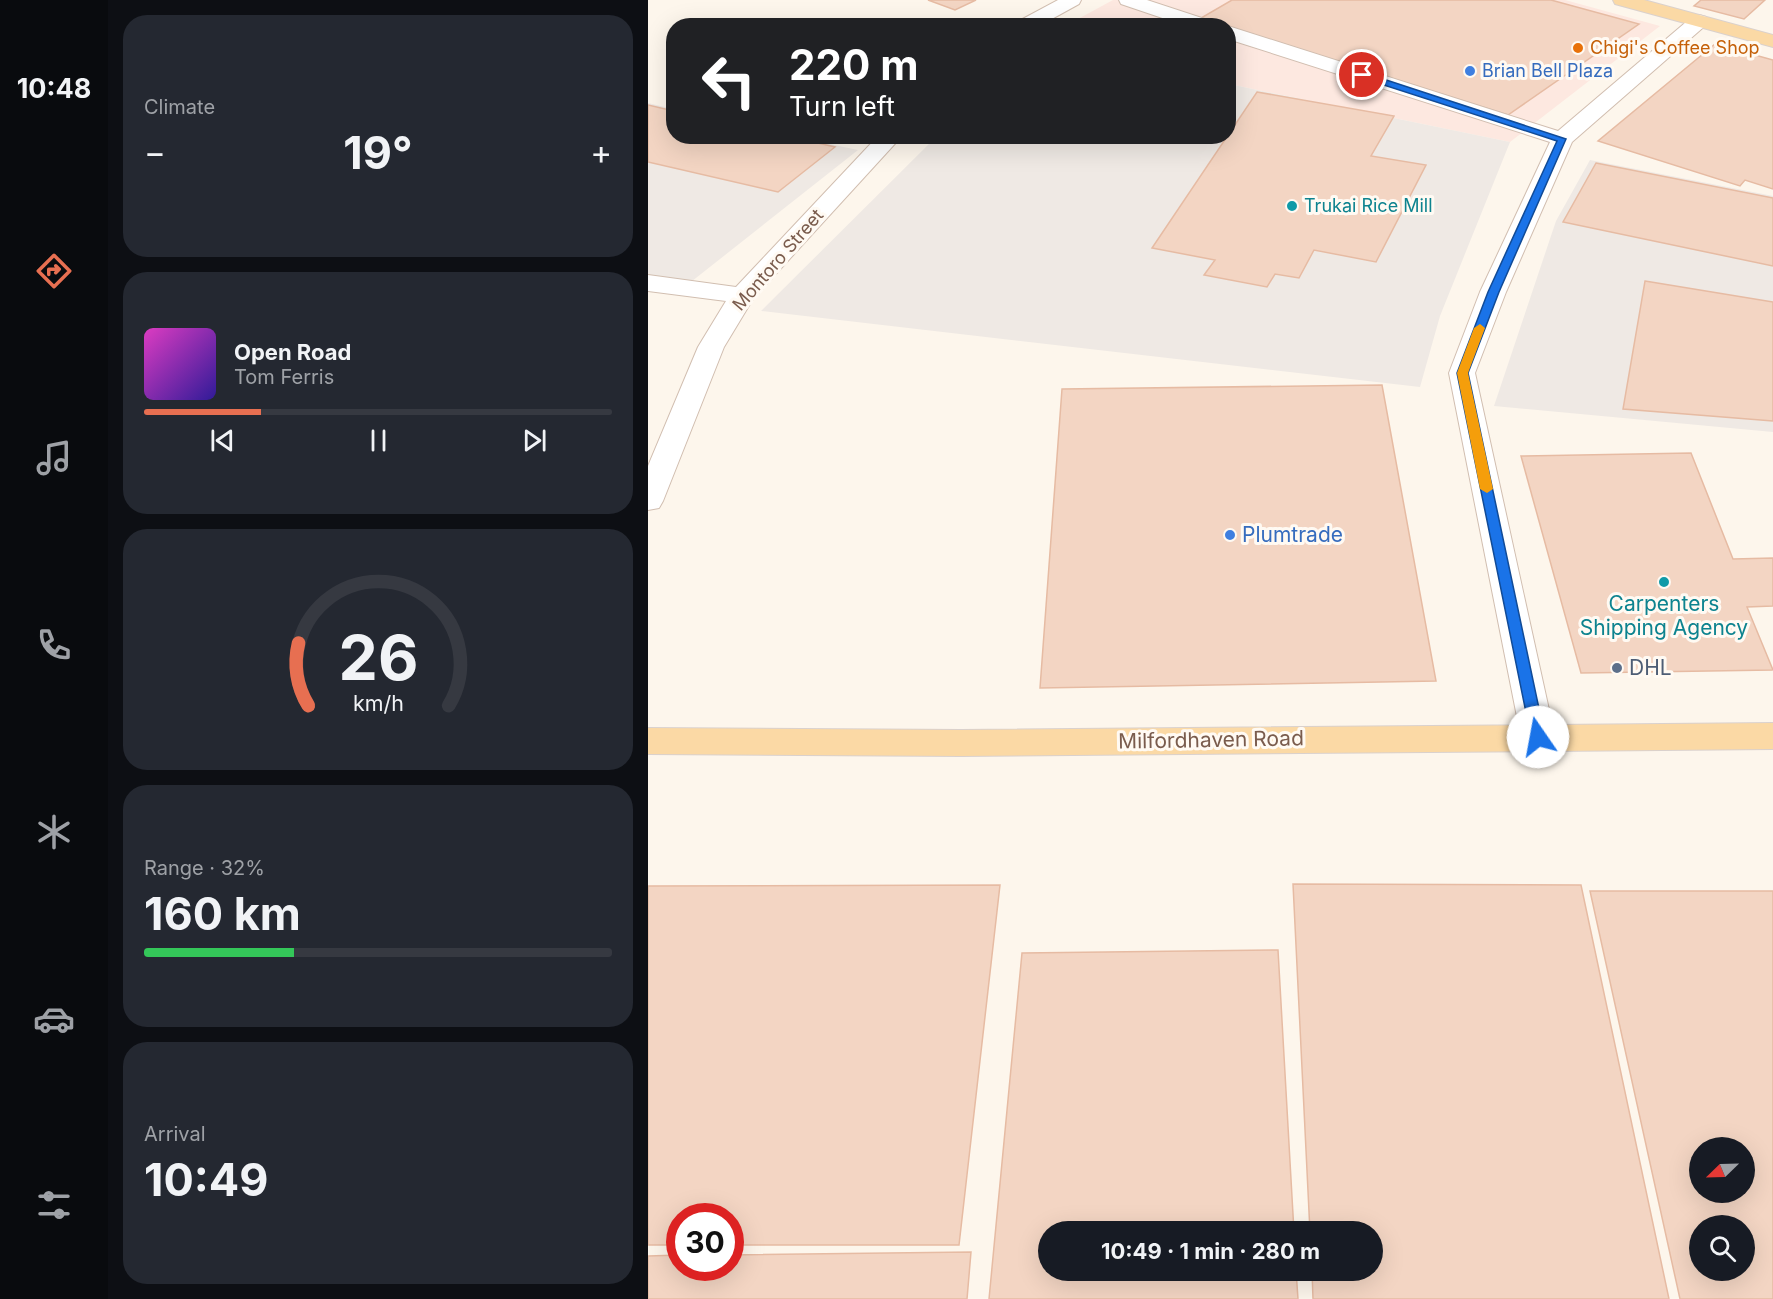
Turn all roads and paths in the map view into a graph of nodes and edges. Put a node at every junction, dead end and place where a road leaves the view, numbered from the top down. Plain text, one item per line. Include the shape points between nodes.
1 (1071, 0) edge
2 (1128, 0) edge
3 (1622, 0) edge
4 (1038, 18) edge
5 (1183, 18) edge
6 (1699, 21) junction
7 (1236, 35) edge
8 (1773, 41) edge
9 (1562, 139) junction
10 (882, 144) edge
11 (648, 283) edge
12 (742, 295) junction
13 (648, 501) edge
14 (1773, 736) edge
15 (1538, 737) junction
16 (648, 741) edge

1 - 4 street
2 - 5 street
3 - 6 main road
6 - 8 main road
6 - 9 street
7 - 9 street
9 - 15 street via 1493,292 1462,373
10 - 12 street, Montoro Street
11 - 12 street
12 - 13 street, Montoro Street via 711,347
14 - 15 main road, Milfordhaven Road
15 - 16 main road, Milfordhaven Road via 973,743

